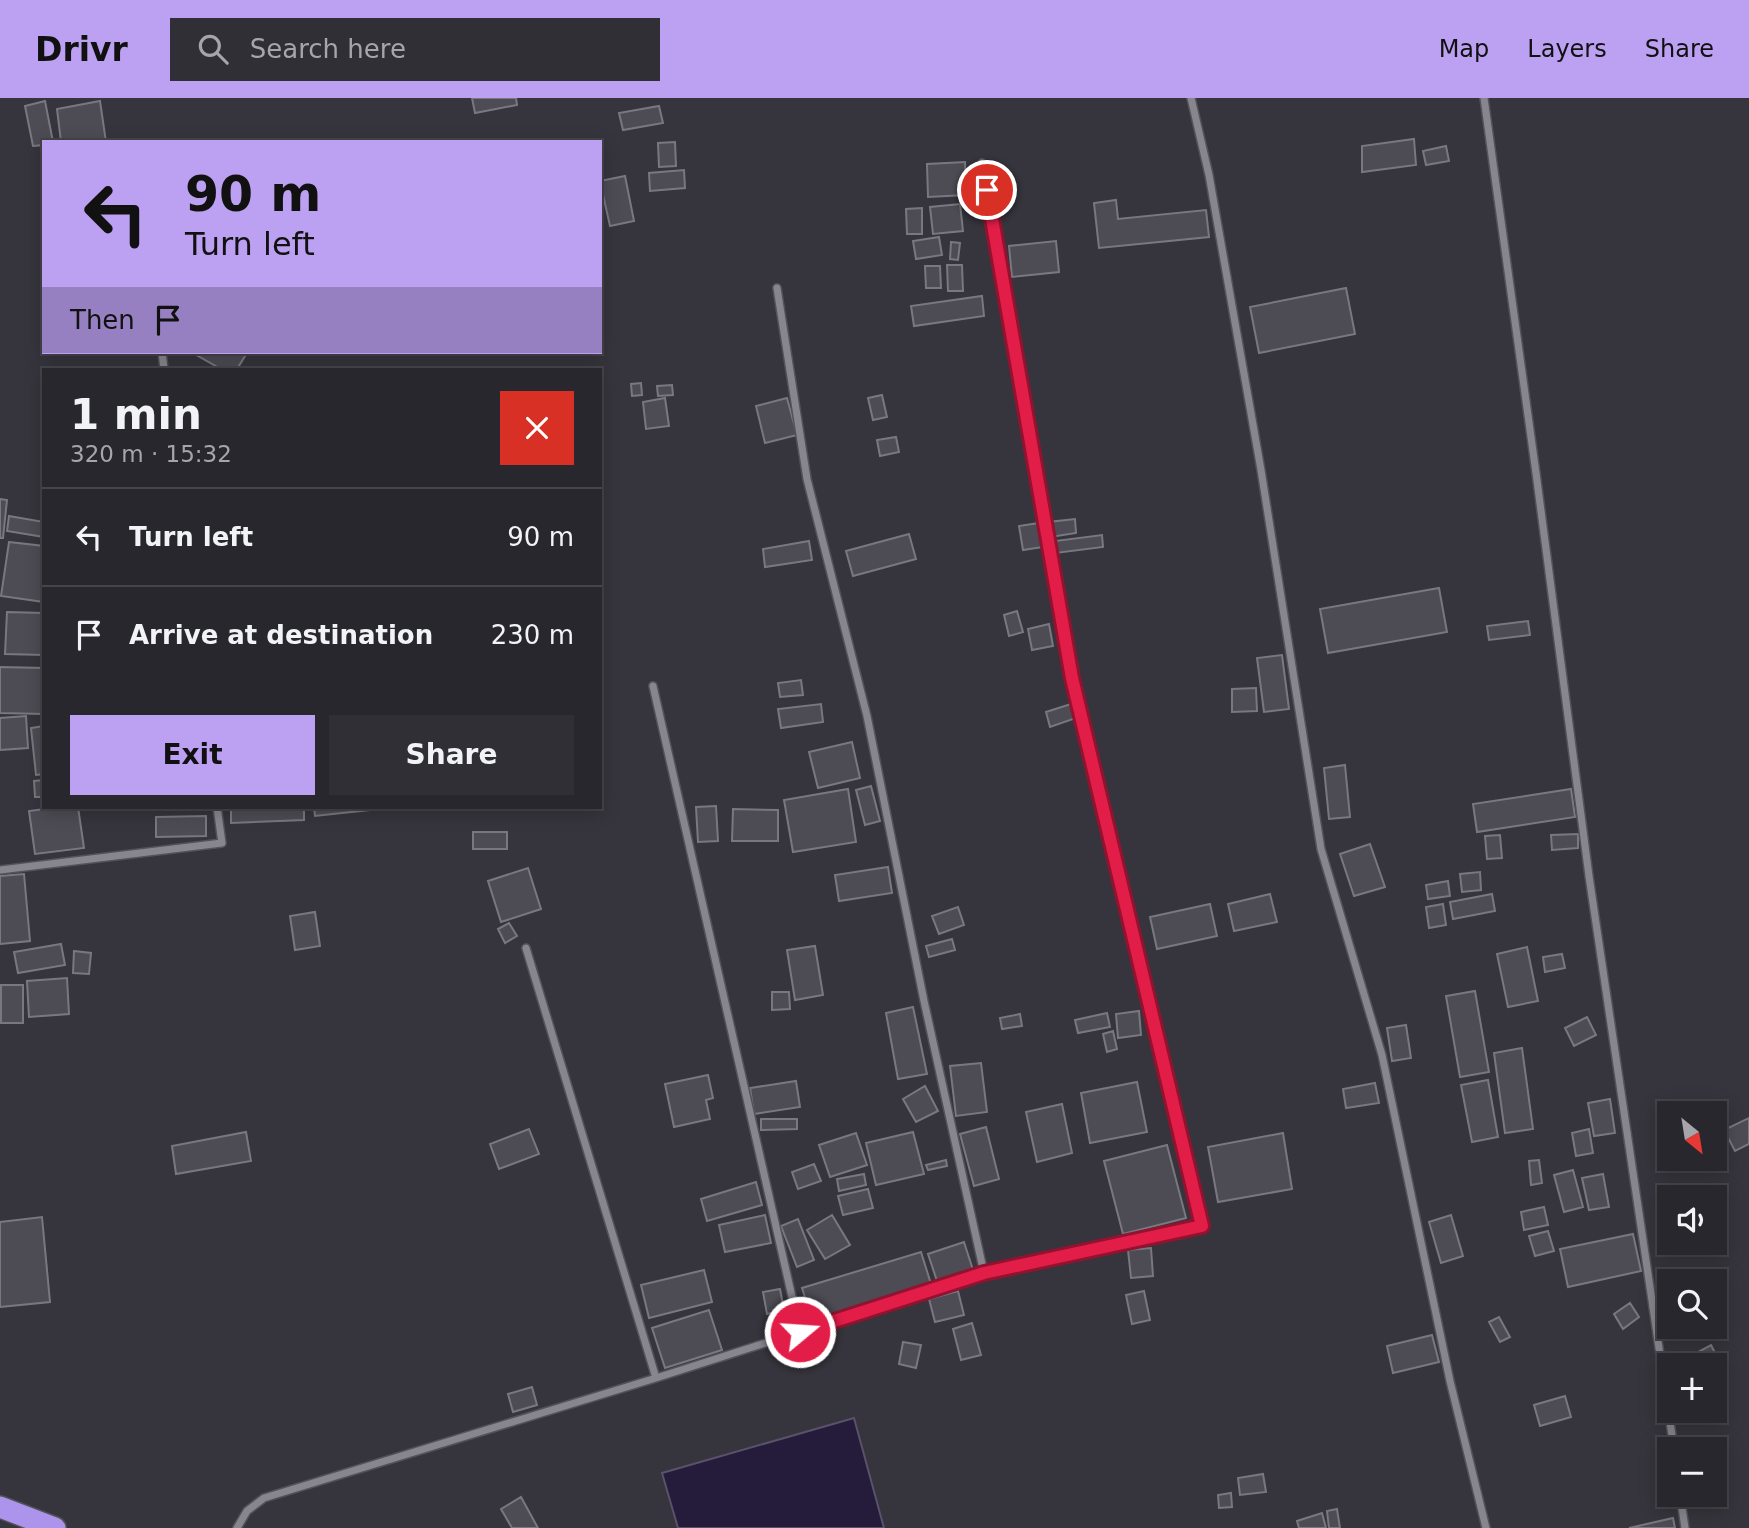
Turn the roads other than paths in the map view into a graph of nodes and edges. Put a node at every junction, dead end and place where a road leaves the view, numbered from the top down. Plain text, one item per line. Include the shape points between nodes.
1 (1191, 98) edge
2 (1484, 98) edge
3 (982, 163) dead end
4 (777, 288) dead end
5 (653, 686) dead end
6 (217, 809) edge
7 (0, 870) edge
8 (526, 948) dead end
9 (984, 1273) junction
10 (800, 1332) junction
11 (656, 1378) junction
12 (1672, 1437) edge
13 (0, 1507) edge
14 (1682, 1507) edge
15 (55, 1528) edge
16 (237, 1528) edge
17 (1486, 1528) edge
18 (1685, 1528) edge

1 - 17 street via 1230,296 1321,849 1382,1055 1450,1381
2 - 12 street via 1589,876
3 - 9 street via 1072,678 1202,1226
4 - 9 street via 807,479 867,716
5 - 10 street
6 - 7 street via 222,843
8 - 11 street
9 - 10 street
10 - 11 street
11 - 16 street via 264,1497 247,1511
13 - 15 highway
14 - 18 street

